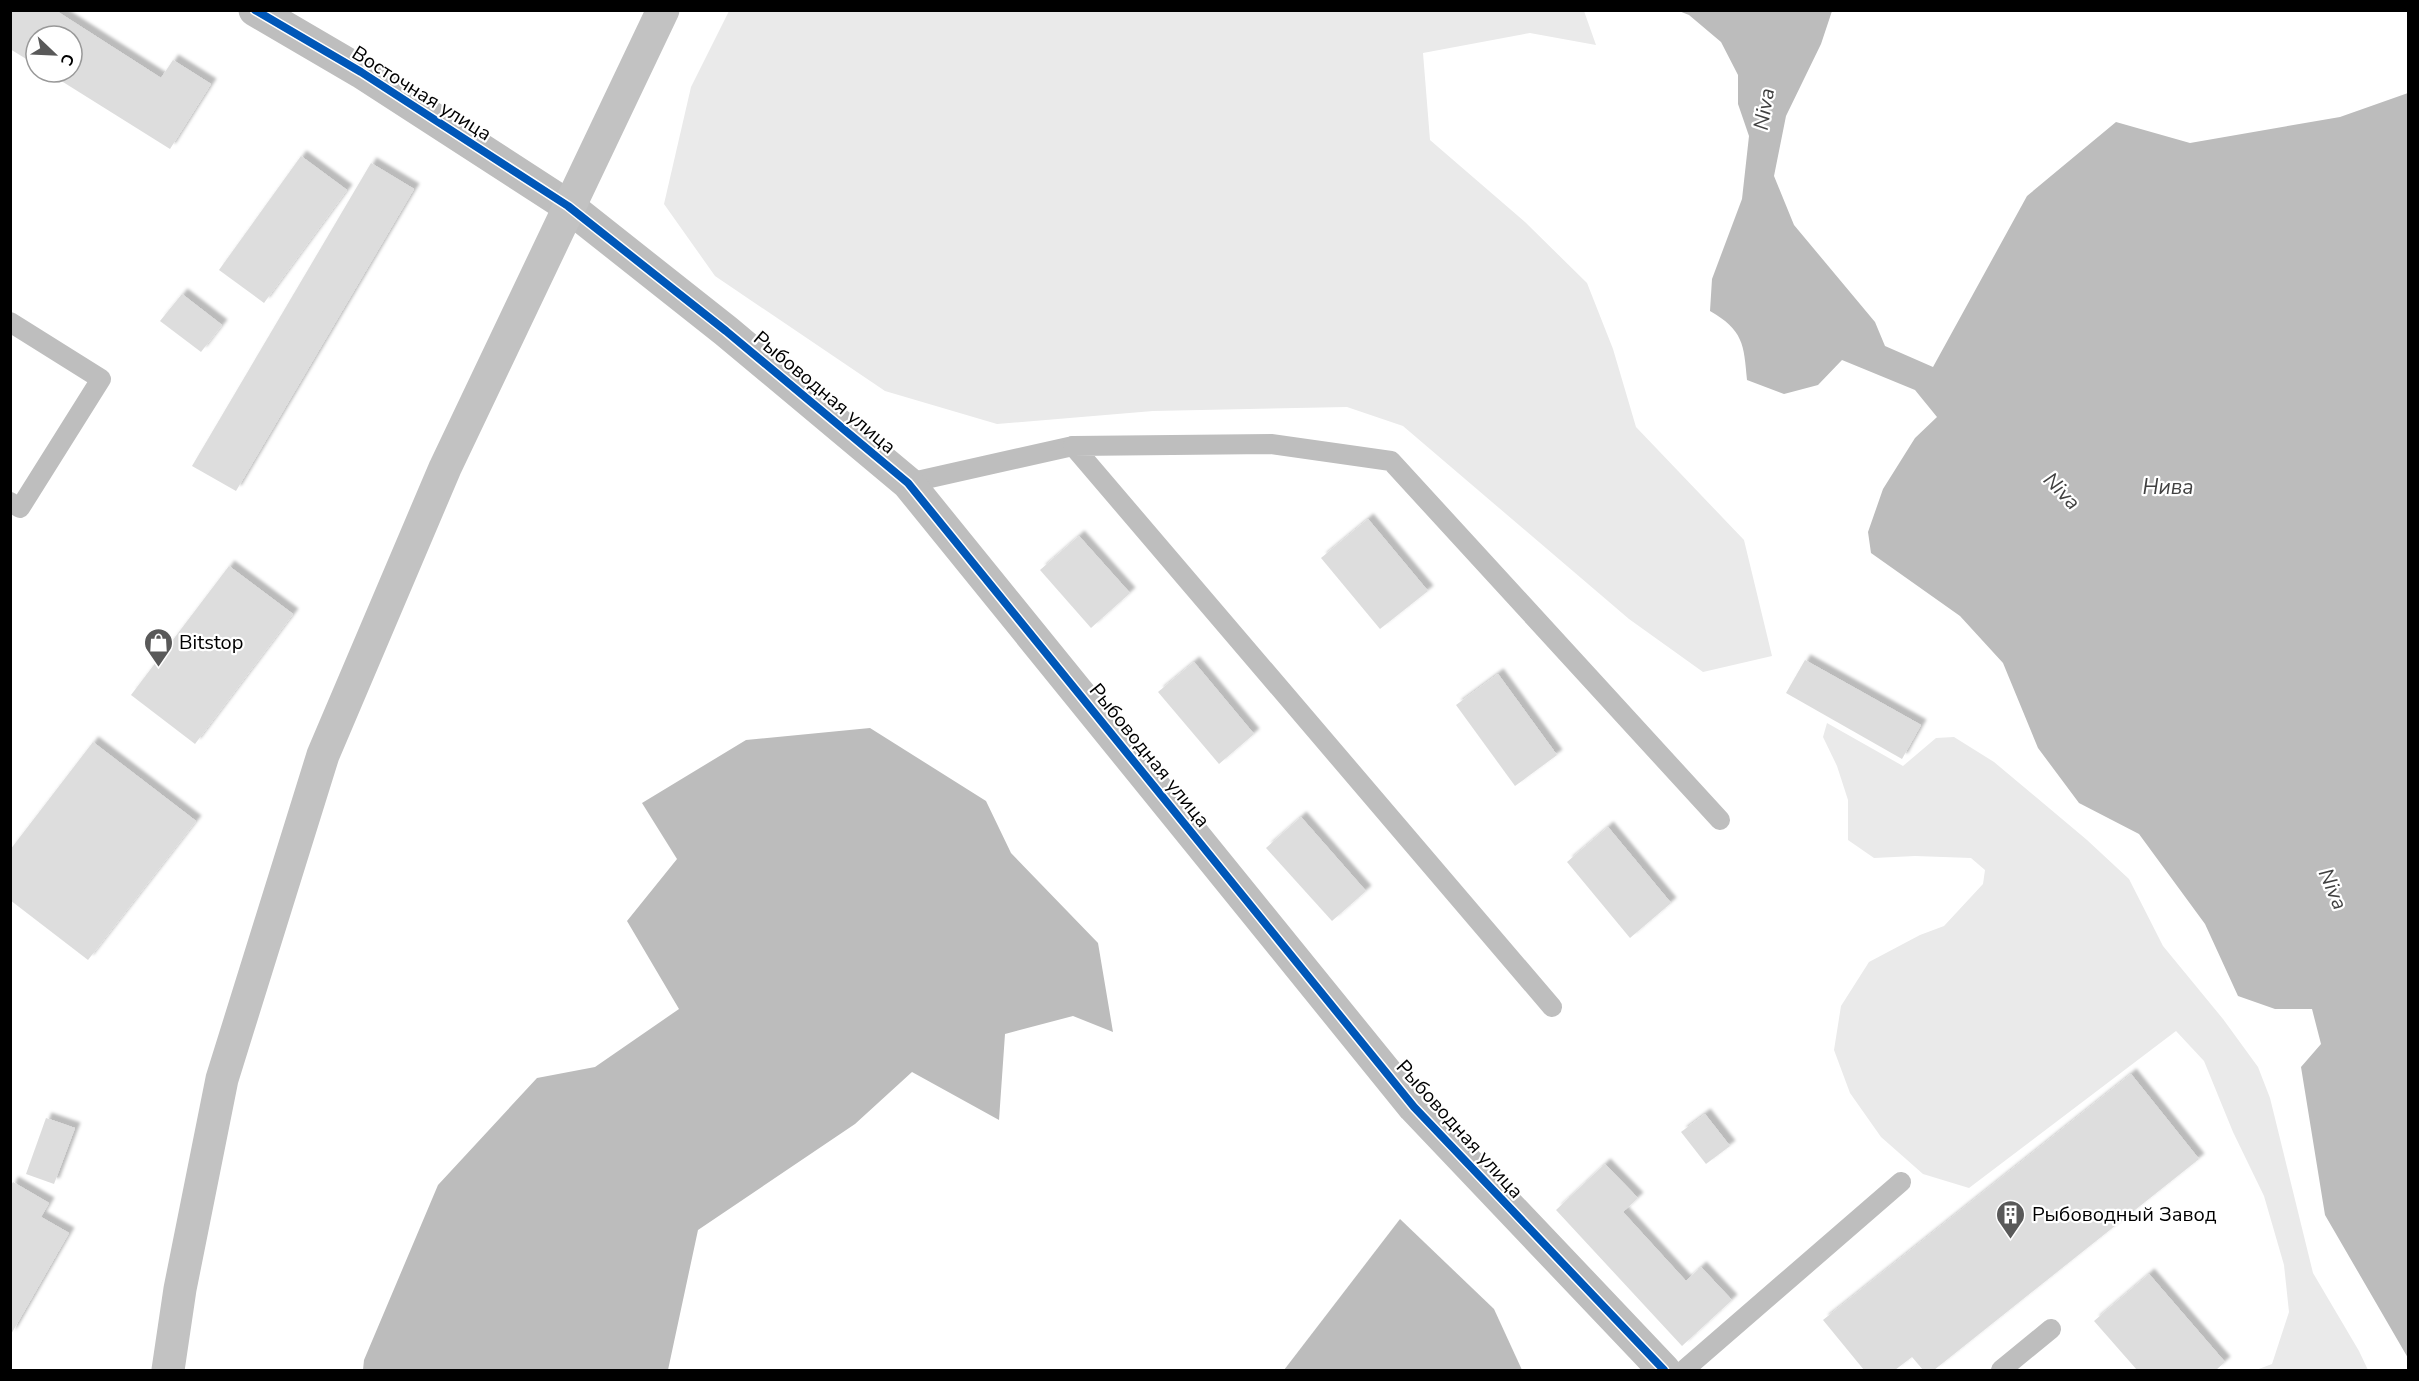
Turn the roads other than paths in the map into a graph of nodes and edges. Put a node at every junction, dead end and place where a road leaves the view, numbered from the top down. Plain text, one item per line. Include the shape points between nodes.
1 (255, 10) edge
2 (663, 10) edge
3 (568, 206) junction
4 (10, 322) edge
5 (1072, 446) junction
6 (908, 483) junction
7 (10, 502) edge
8 (1720, 820) dead end
9 (1552, 1007) dead end
10 (1901, 1182) dead end
11 (2050, 1329) dead end
12 (168, 1371) edge
13 (1664, 1371) edge
14 (1684, 1371) edge
15 (2001, 1371) edge

1 - 3 street, Восточная улица via 361,72
2 - 3 main road
3 - 6 street, Рыбоводная улица
3 - 12 main road via 445,468 323,755 222,1079 180,1289
4 - 7 lane via 100,379 20,508
5 - 6 lane
5 - 8 lane via 1271,444 1391,461
5 - 9 lane
6 - 13 street, Рыбоводная улица via 1414,1107
10 - 14 lane
11 - 15 lane

